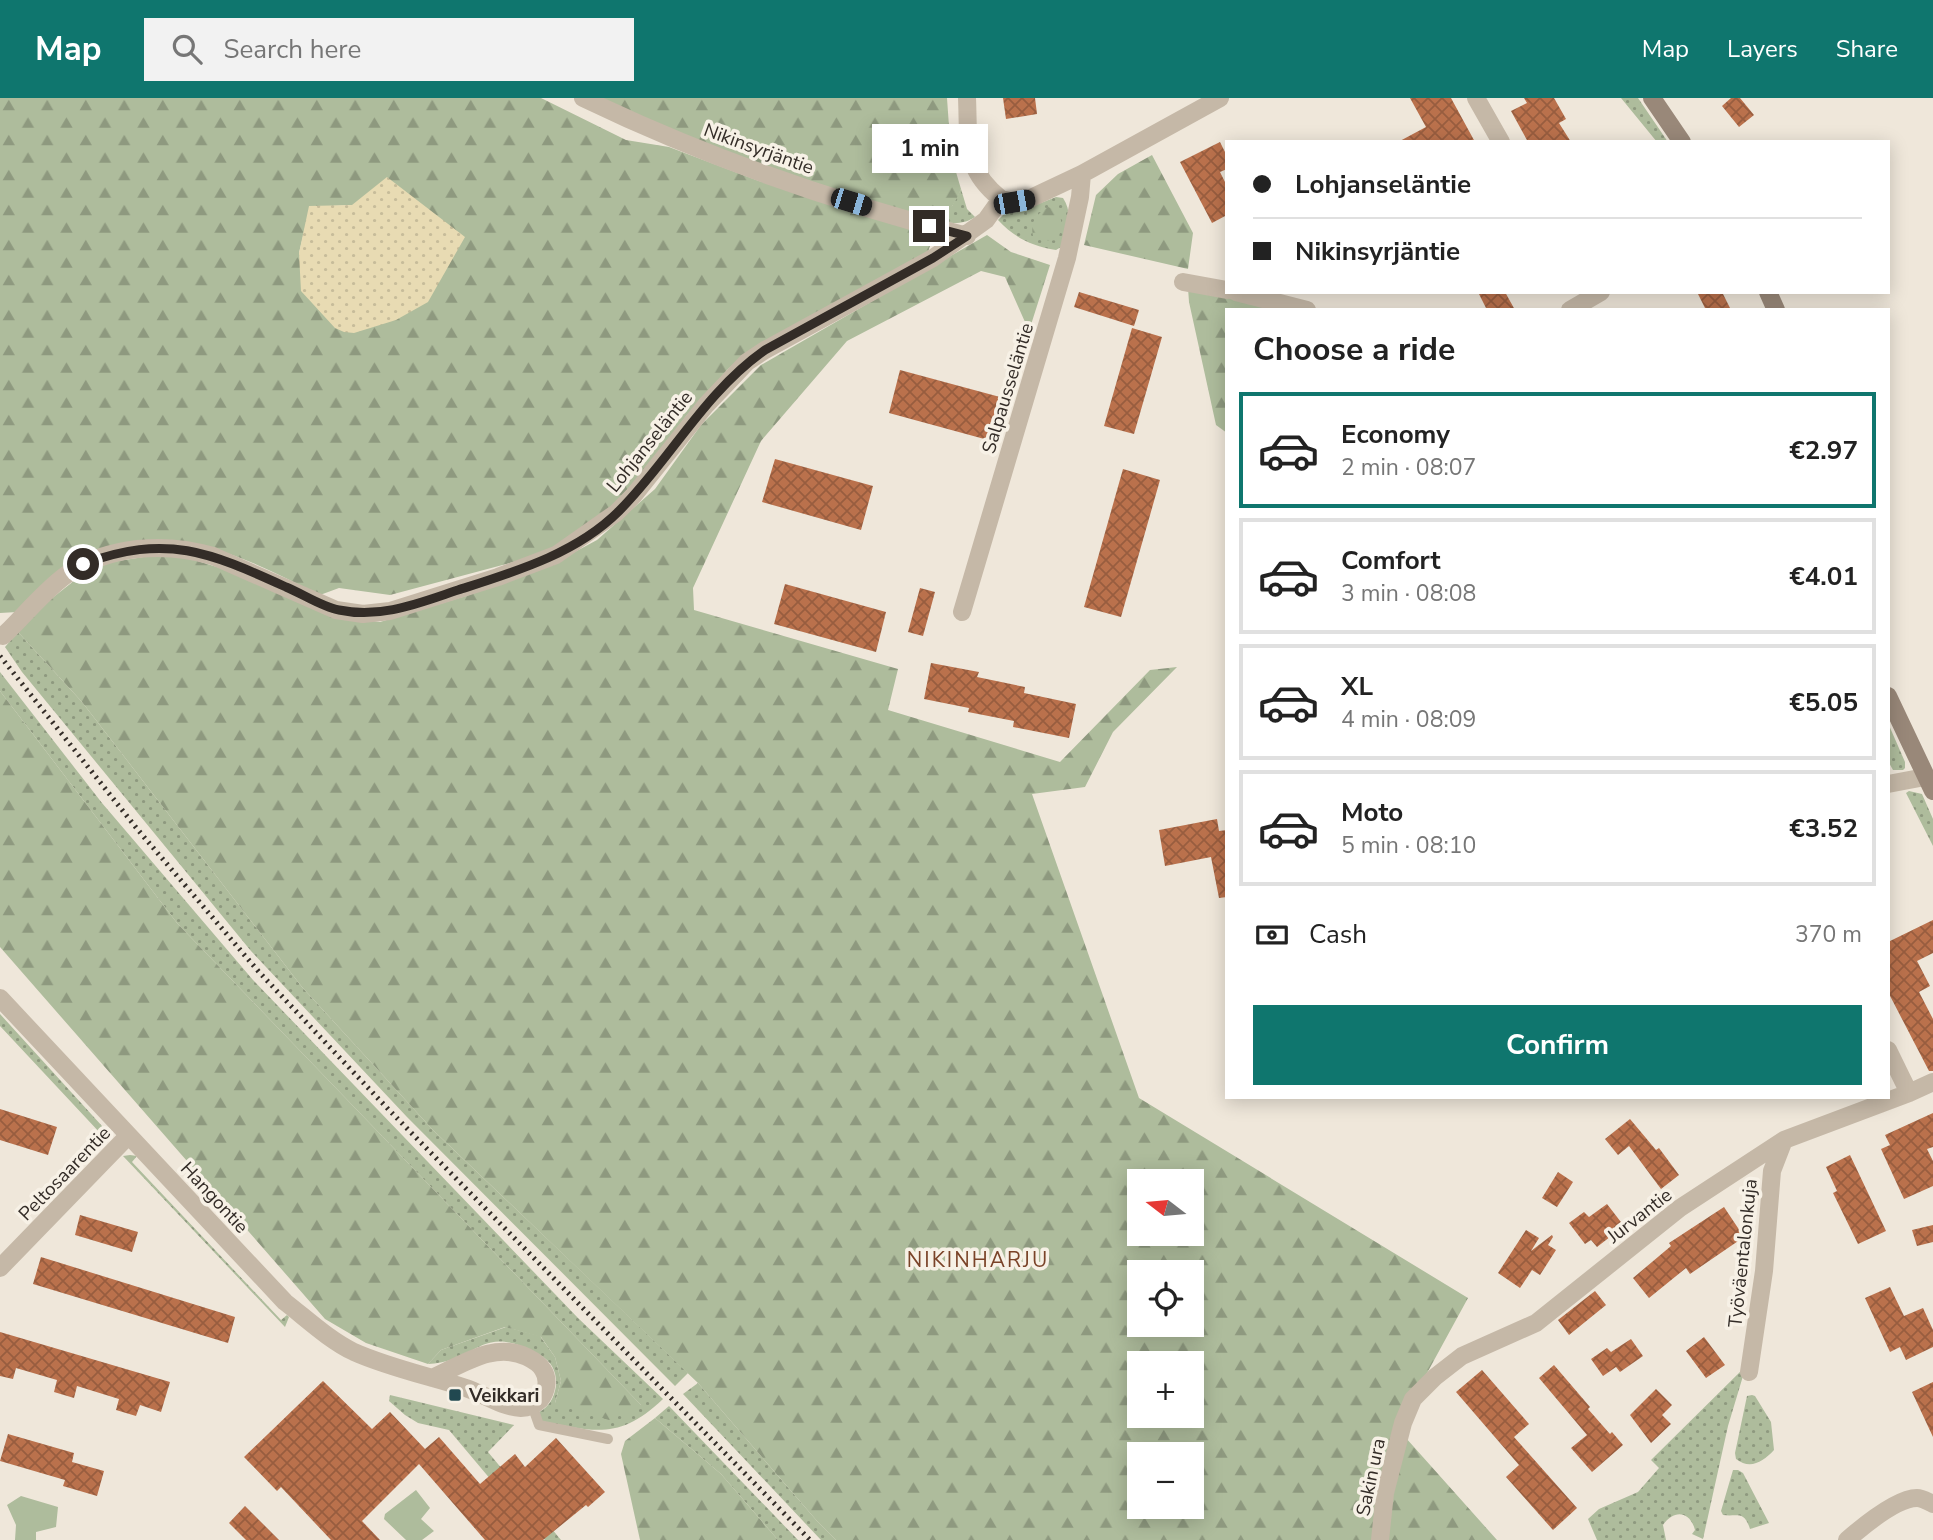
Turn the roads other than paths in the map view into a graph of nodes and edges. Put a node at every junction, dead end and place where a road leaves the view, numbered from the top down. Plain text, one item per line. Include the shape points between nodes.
1 (583, 98) edge
2 (967, 98) edge
3 (1220, 98) edge
4 (1476, 98) edge
5 (1651, 98) edge
6 (1500, 140) edge
7 (1681, 140) edge
8 (1082, 174) junction
9 (1002, 199) junction
10 (967, 236) junction
11 (1183, 282) dead end
12 (1225, 290) edge
13 (1244, 294) edge
14 (1595, 294) edge
15 (1570, 302) edge
16 (1299, 308) edge
17 (962, 612) dead end
18 (3, 636) dead end
19 (1890, 700) edge
20 (1890, 784) edge
21 (1929, 784) edge
22 (0, 998) edge
23 (1890, 1054) edge
24 (1933, 1082) edge
25 (1909, 1093) junction
26 (128, 1136) junction
27 (1784, 1140) junction
28 (0, 1268) edge
29 (1749, 1372) dead end
30 (432, 1378) junction
31 (532, 1405) junction
32 (1403, 1423) joint
33 (608, 1439) dead end
34 (1933, 1504) edge
35 (1380, 1540) edge
36 (1847, 1540) edge

1 - 10 street, Nikinsyrjäntie via 687,145 799,186
2 - 9 street via 970,150 977,174
3 - 8 street
4 - 6 street
5 - 7 main road
8 - 9 street via 1029,199
8 - 17 street, Salpausseläntie via 1068,258
9 - 10 street, Lohjanseläntie
10 - 18 street, Lohjanseläntie via 747,362 617,513 556,555 440,596 363,614 336,610 213,555 141,548 83,564
11 - 12 street
13 - 16 street
14 - 15 street
19 - 21 main road
20 - 21 street
22 - 26 street, Hangontie
23 - 25 street
24 - 25 street, Jurvantie
25 - 27 street, Jurvantie
26 - 28 street, Peltosaarentie
26 - 30 street, Hangontie via 285,1302 353,1351
27 - 29 street, Työväentalonkuja via 1772,1171
27 - 32 street, Jurvantie via 1680,1208 1536,1323 1462,1356 1424,1386
30 - 31 street, Hangontie via 512,1407
30 - 31 street via 478,1356 508,1351 541,1366 547,1380 542,1396
31 - 33 lane via 539,1425
32 - 35 street, Sakin ura via 1385,1493
34 - 36 street via 1917,1498 1901,1503

